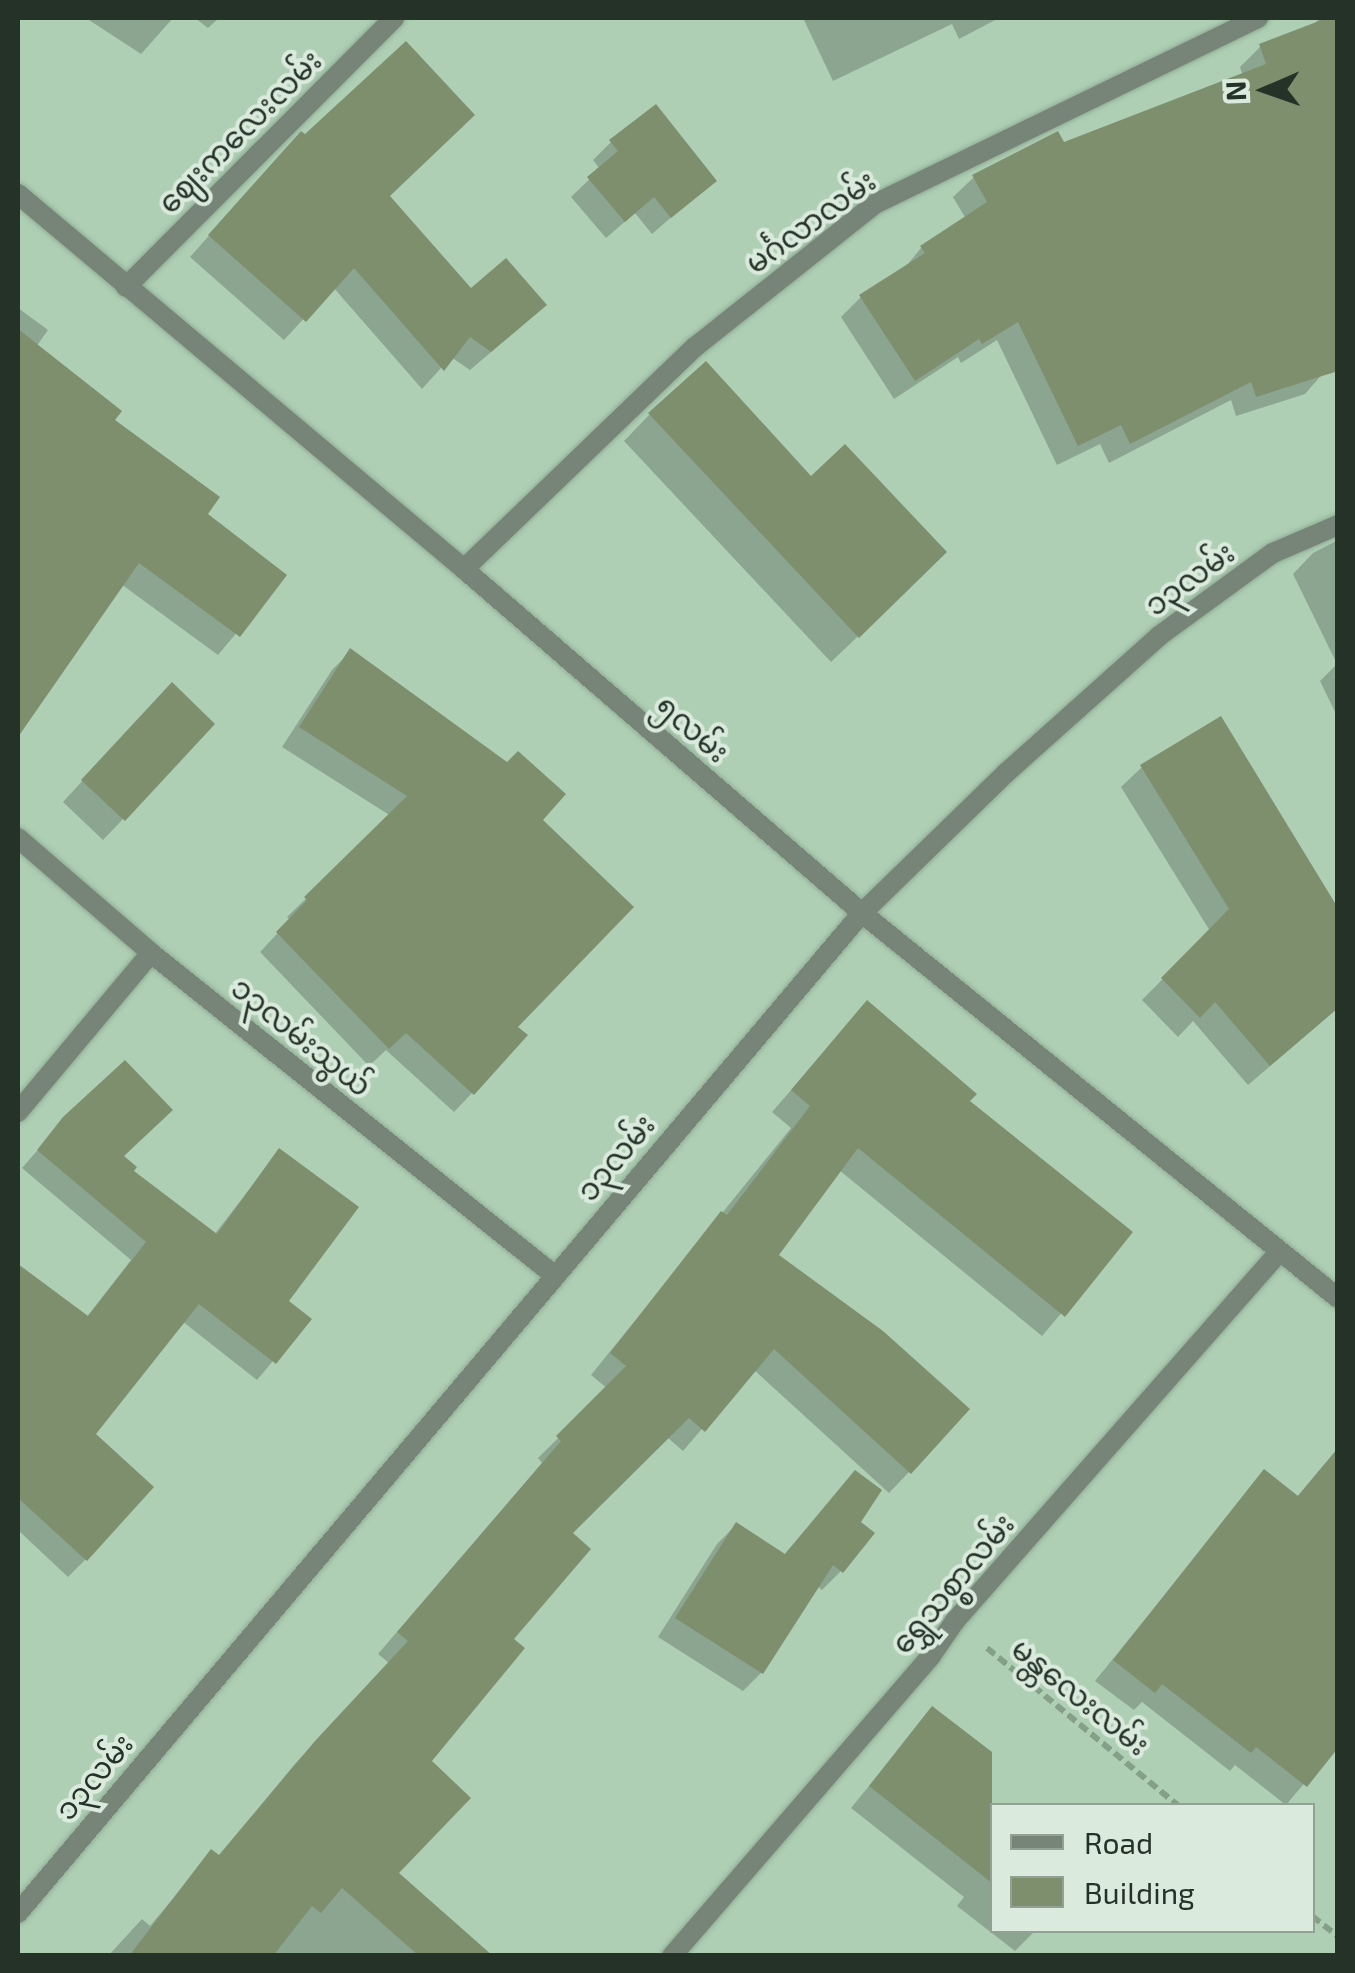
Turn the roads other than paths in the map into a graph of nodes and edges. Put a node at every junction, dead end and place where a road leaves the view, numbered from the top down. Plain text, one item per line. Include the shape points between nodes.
1 (394, 18) edge
2 (1258, 18) edge
3 (18, 194) edge
4 (126, 287) junction
5 (1338, 525) edge
6 (464, 569) junction
7 (18, 838) edge
8 (862, 914) junction
9 (150, 953) junction
10 (18, 1112) edge
11 (1280, 1251) junction
12 (554, 1275) junction
13 (1338, 1298) edge
14 (18, 1913) edge
15 (672, 1956) edge

1 - 4 street, ဈေးကလေးလမ်း
2 - 6 street, မင်္ဂလာလမ်း via 875,204 694,347
3 - 4 street, ၅လမ်း
4 - 6 street, ၅လမ်း
5 - 8 street, ၁၃လမ်း via 1273,553 1159,636 1006,772
6 - 8 street, ၅လမ်း
7 - 9 street, ၁၃လမ်းသွယ်
8 - 11 street, ၅လမ်း
8 - 12 street, ၁၃လမ်း
9 - 10 street
9 - 12 street, ၁၃လမ်းသွယ်
11 - 13 street, ၅လမ်း
11 - 15 street, ရွှေသစ္စာလမ်း
12 - 14 street, ၁၃လမ်း

